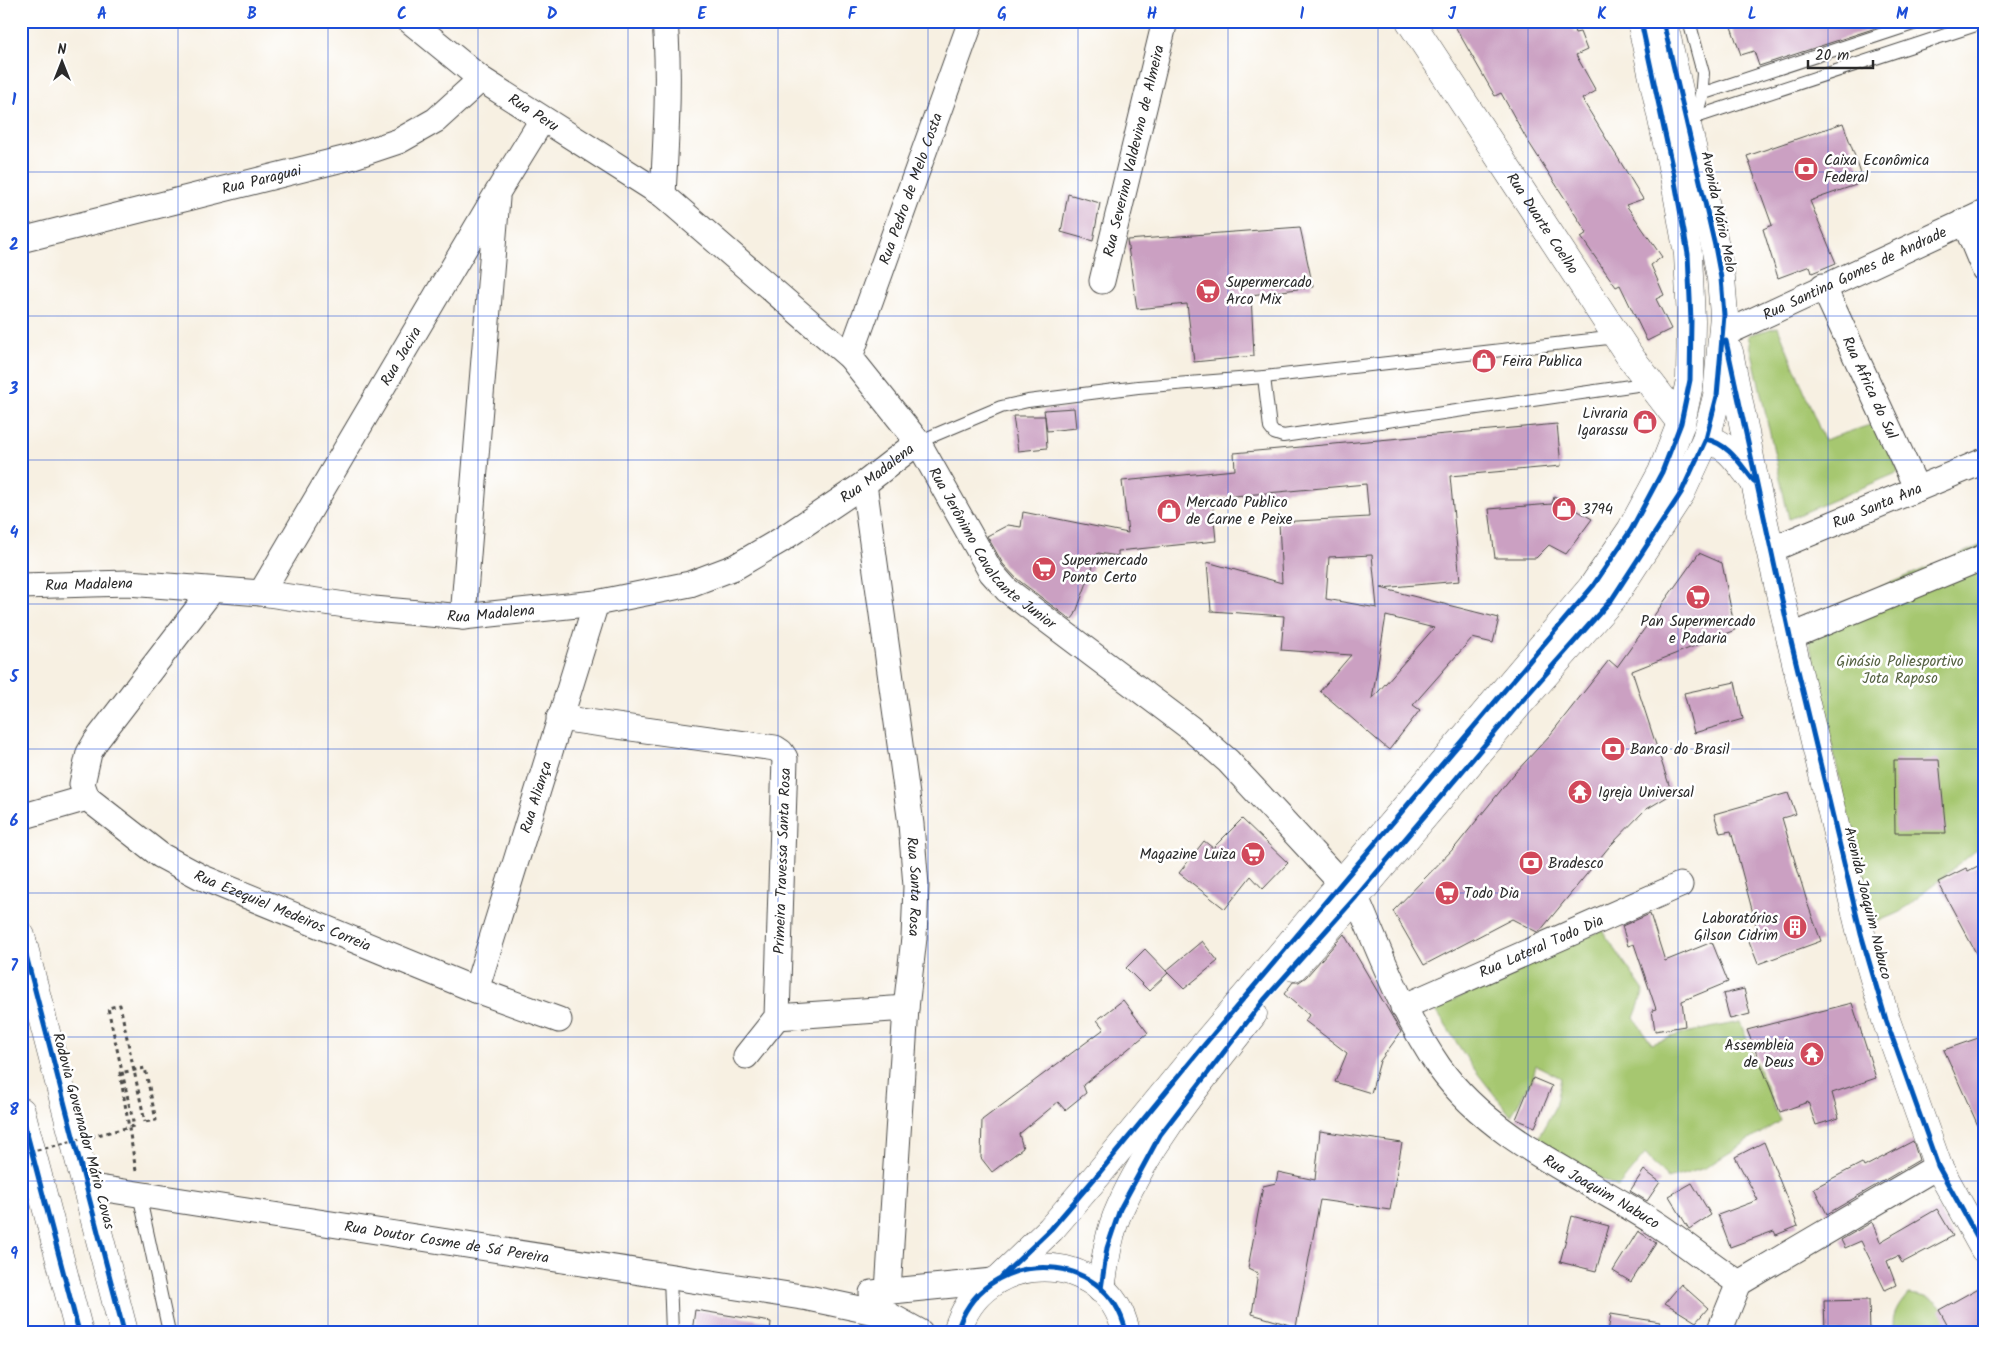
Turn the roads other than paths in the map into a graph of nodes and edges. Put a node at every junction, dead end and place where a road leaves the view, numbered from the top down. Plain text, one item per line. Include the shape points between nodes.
1 (410, 21) edge
2 (665, 21) edge
3 (971, 21) edge
4 (1165, 21) edge
5 (1410, 21) edge
6 (1641, 21) edge
7 (1662, 21) edge
8 (1689, 21) edge
9 (1922, 21) edge
10 (1975, 21) edge
11 (481, 79) junction
12 (1702, 94) junction
13 (542, 120) junction
14 (1693, 127) junction
15 (497, 192) junction
16 (663, 195) junction
17 (1974, 217) edge
18 (21, 240) edge
19 (1984, 269) edge
20 (1102, 281) dead end
21 (1823, 286) junction
22 (1724, 334) junction
23 (1616, 336) junction
24 (850, 357) junction
25 (1264, 377) junction
26 (1651, 383) junction
27 (1681, 424) junction
28 (1706, 439) junction
29 (918, 442) junction
30 (1984, 461) edge
31 (1755, 483) junction
32 (864, 484) junction
33 (1917, 489) junction
34 (1770, 550) junction
35 (1984, 557) edge
36 (21, 586) edge
37 (212, 590) junction
38 (261, 594) junction
39 (596, 603) junction
40 (463, 617) junction
41 (1790, 638) junction
42 (559, 718) junction
43 (87, 798) junction
44 (21, 817) edge
45 (1680, 885) dead end
46 (1348, 890) junction
47 (21, 936) edge
48 (476, 990) junction
49 (1403, 1007) junction
50 (906, 1008) junction
51 (777, 1017) junction
52 (559, 1020) dead end
53 (746, 1056) dead end
54 (21, 1111) edge
55 (1938, 1166) junction
56 (86, 1186) junction
57 (139, 1194) junction
58 (1980, 1233) edge
59 (670, 1277) junction
60 (997, 1278) junction
61 (1738, 1283) junction
62 (1101, 1289) junction
63 (888, 1291) junction
64 (808, 1298) junction
65 (1131, 1329) edge
66 (79, 1332) edge
67 (124, 1332) edge
68 (169, 1332) edge
69 (672, 1332) edge
70 (920, 1332) edge
71 (957, 1332) edge
72 (1719, 1332) edge

1 - 11 street, Rua Peru
2 - 16 street via 668,51
3 - 24 street, Rua Pedro de Melo Costa
4 - 20 street, Rua Severino Valdevino de Almeira
5 - 23 main road, Rua Duarte Coelho
6 - 27 main road via 1688,254 1690,380
7 - 14 main road, Avenida Mário Melo
8 - 12 lane via 1702,73
9 - 12 lane
10 - 14 lane via 1976,25
11 - 13 street, Rua Peru
11 - 18 street, Rua Paraguai via 436,120 399,141 351,157
12 - 14 lane
13 - 15 street, Rua Jacira
13 - 16 street, Rua Peru
14 - 22 main road, Avenida Mário Melo via 1721,278
15 - 38 street, Rua Jacira
15 - 40 street
16 - 24 street, Rua Jerônimo Cavalcante Junior
17 - 19 street
17 - 21 street, Rua Santina Gomes de Andrade
21 - 22 street, Rua Santina Gomes de Andrade
21 - 33 street, Rua Africa do Sul
22 - 28 main road, Avenida Mário Melo via 1717,396
22 - 31 main road, Avenida Joaquim Nabuco
23 - 25 lane
23 - 26 main road, Rua Duarte Coelho
24 - 29 street, Rua Jerônimo Cavalcante Junior
25 - 26 lane via 1270,428 1283,436
25 - 29 lane via 1138,387 1028,401 1001,407
26 - 27 main road, Rua Duarte Coelho
27 - 46 main road via 1662,472 1639,515 1594,586
28 - 31 main road via 1731,451
28 - 46 main road, Avenida Mário Melo via 1681,493 1612,599
29 - 32 street, Rua Madalena
29 - 46 street, Rua Jerônimo Cavalcante Junior via 991,572 1007,590 1189,727 1228,761
30 - 33 street, Rua Santa Ana
31 - 34 main road, Avenida Joaquim Nabuco
32 - 39 street, Rua Madalena via 735,567 690,584
32 - 50 street, Rua Santa Rosa via 911,824 914,938
33 - 34 street, Rua Santa Ana
34 - 41 main road, Avenida Joaquim Nabuco
35 - 41 street
36 - 37 street, Rua Madalena via 128,583
37 - 38 street, Rua Madalena
37 - 43 street via 96,741 89,753 82,784
38 - 40 street, Rua Madalena
39 - 40 street, Rua Madalena
39 - 42 street, Rua Aliança
41 - 55 main road, Avenida Joaquim Nabuco via 1861,934 1886,1020
42 - 48 street, Rua Aliança
42 - 51 street, Primeira Travessa Santa Rosa via 775,748 781,752 785,758
43 - 44 street
43 - 48 street, Rua Ezequiel Medeiros Correia via 160,855 201,878
45 - 49 street, Rua Lateral Todo Dia
46 - 49 street, Rua Joaquim Nabuco
46 - 60 main road via 1205,1044 1051,1228
46 - 62 main road via 1160,1135 1120,1209 1107,1248
47 - 56 main road, Rodovia Governador Mário Covas
48 - 52 street, Rua Ezequiel Medeiros Correia
49 - 61 street, Rua Joaquim Nabuco via 1440,1067 1468,1101 1508,1136 1656,1224
50 - 51 street
50 - 63 street, Rua Santa Rosa
51 - 53 street
54 - 66 main road
55 - 58 main road, Avenida Joaquim Nabuco
55 - 61 street
56 - 57 street, Rua Doutor Cosme de Sá Pereira
56 - 67 main road, Rodovia Governador Mário Covas
57 - 59 street, Rua Doutor Cosme de Sá Pereira
57 - 68 lane
59 - 64 street, Rua Doutor Cosme de Sá Pereira
59 - 69 lane
60 - 62 main road via 1022,1269 1050,1267 1084,1277
60 - 63 street
60 - 71 main road via 970,1303
61 - 72 street
62 - 65 main road
63 - 64 street
64 - 70 street via 889,1315

